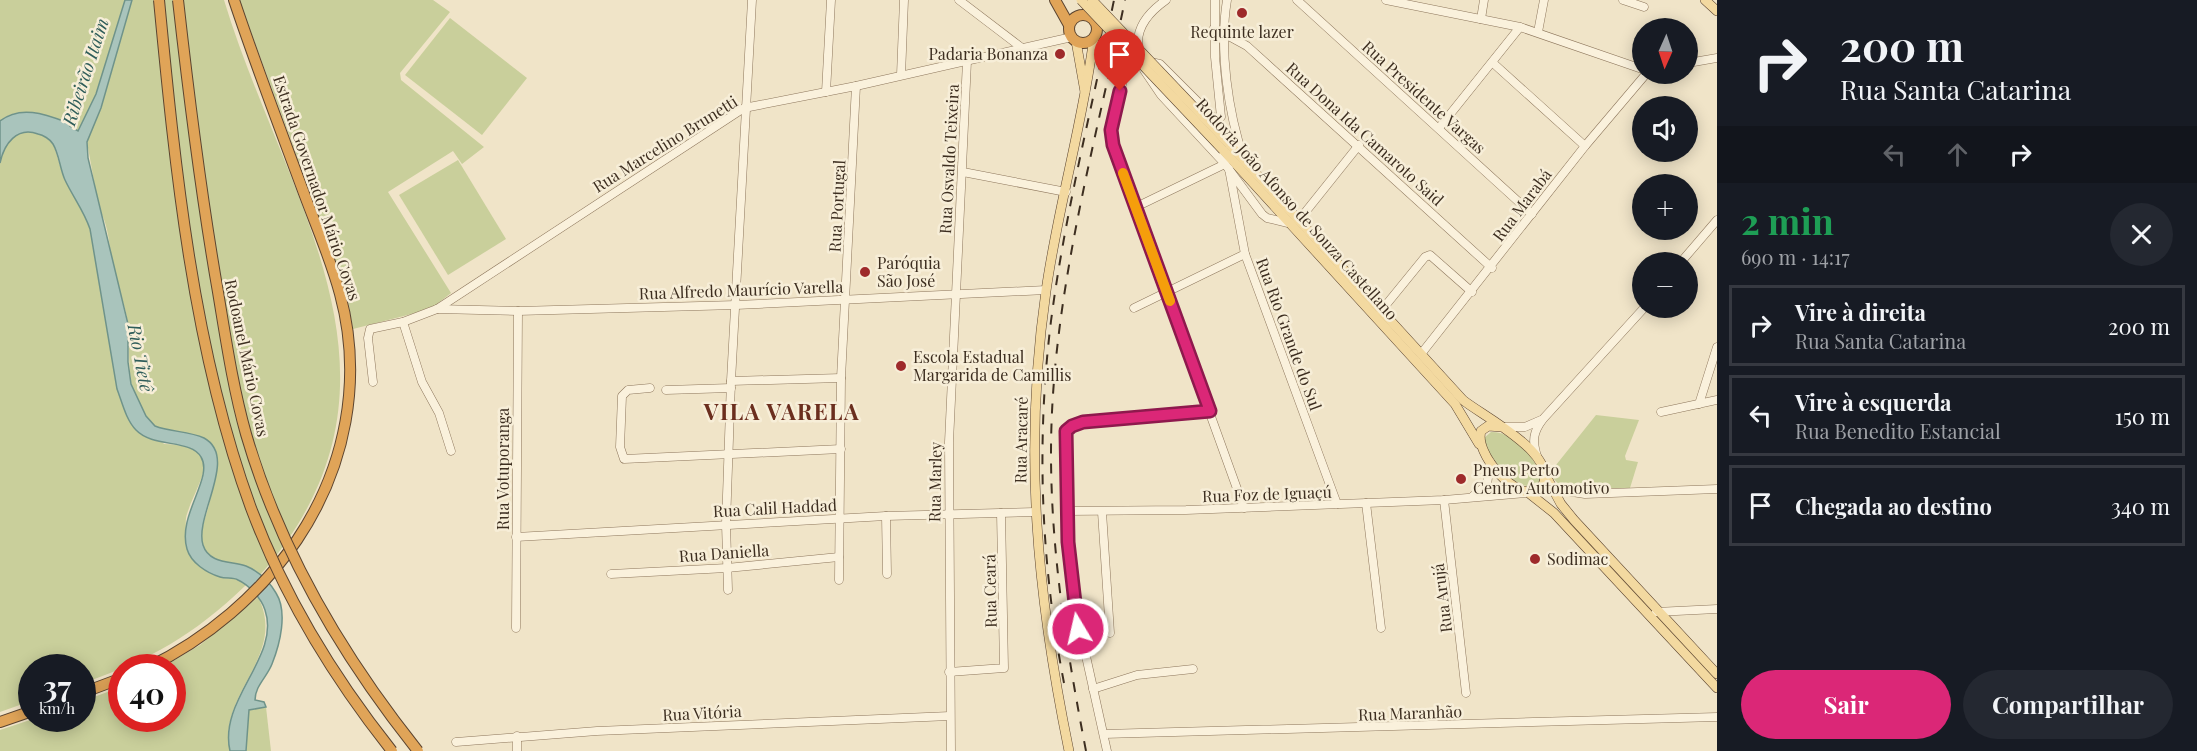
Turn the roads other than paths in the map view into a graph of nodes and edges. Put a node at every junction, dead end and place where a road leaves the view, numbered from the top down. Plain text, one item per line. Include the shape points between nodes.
1 (159, 0) edge
2 (178, 0) edge
3 (234, 0) edge
4 (752, 0) edge
5 (831, 0) edge
6 (904, 0) edge
7 (959, 0) edge
8 (1055, 0) edge
9 (1081, 0) edge
10 (1093, 0) edge
11 (1166, 0) edge
12 (1215, 0) edge
13 (1227, 0) edge
14 (1297, 0) edge
15 (1386, 0) edge
16 (1484, 0) edge
17 (1544, 0) edge
18 (1623, 0) edge
19 (1705, 0) edge
20 (1426, 3) edge
21 (1644, 7) dead end
22 (1717, 11) edge
23 (1093, 18) junction
24 (1481, 19) junction
25 (1069, 25) junction
26 (1520, 27) junction
27 (1214, 28) junction
28 (1224, 32) junction
29 (1538, 32) junction
30 (1094, 37) junction
31 (1074, 39) junction
32 (1022, 48) junction
33 (1717, 58) edge
34 (1141, 60) junction
35 (967, 61) junction
36 (1698, 61) edge
37 (1493, 63) junction
38 (1632, 65) edge
39 (902, 75) junction
40 (1638, 84) edge
41 (856, 86) junction
42 (826, 92) junction
43 (1086, 95) junction
44 (744, 108) junction
45 (1439, 128) junction
46 (1359, 145) junction
47 (1585, 146) junction
48 (1226, 147) junction
49 (1244, 160) junction
50 (1227, 167) junction
51 (963, 172) junction
52 (1066, 192) junction
53 (1136, 207) junction
54 (1532, 214) junction
55 (1299, 220) junction
56 (1717, 220) edge
57 (1288, 223) junction
58 (1690, 252) edge
59 (1245, 254) junction
60 (1491, 268) junction
61 (1046, 290) junction
62 (1167, 292) junction
63 (1472, 292) junction
64 (956, 293) junction
65 (845, 301) junction
66 (736, 304) junction
67 (1134, 308) dead end
68 (437, 309) junction
69 (518, 310) junction
70 (1381, 311) junction
71 (1635, 318) edge
72 (403, 322) junction
73 (1717, 347) edge
74 (1421, 354) junction
75 (841, 378) junction
76 (373, 382) dead end
77 (731, 385) junction
78 (650, 388) dead end
79 (666, 390) dead end
80 (1717, 400) edge
81 (1699, 404) junction
82 (1210, 411) junction
83 (1661, 412) dead end
84 (1543, 419) junction
85 (1504, 427) junction
86 (1481, 447) junction
87 (841, 449) junction
88 (451, 451) dead end
89 (728, 454) junction
90 (1537, 458) junction
91 (1491, 462) junction
92 (1544, 471) junction
93 (1553, 489) junction
94 (1717, 489) edge
95 (1528, 493) junction
96 (1469, 498) junction
97 (1444, 500) junction
98 (1366, 503) junction
99 (1337, 504) junction
100 (1244, 508) junction
101 (1066, 511) junction
102 (1035, 512) junction
103 (1101, 512) junction
104 (948, 513) junction
105 (1001, 513) junction
106 (886, 516) junction
107 (839, 518) junction
108 (726, 525) junction
109 (516, 537) junction
110 (839, 557) junction
111 (727, 568) junction
112 (611, 574) dead end
113 (887, 574) dead end
114 (839, 580) dead end
115 (728, 590) dead end
116 (1717, 609) edge
117 (1657, 611) junction
118 (1645, 613) junction
119 (516, 628) dead end
120 (1381, 628) dead end
121 (1110, 633) dead end
122 (171, 654) edge
123 (1193, 669) dead end
124 (949, 672) junction
125 (1717, 674) edge
126 (1717, 688) edge
127 (1093, 689) junction
128 (1466, 693) dead end
129 (18, 716) edge
130 (950, 716) junction
131 (1717, 717) edge
132 (0, 722) edge
133 (1104, 734) junction
134 (517, 736) junction
135 (456, 741) dead end
136 (392, 751) edge
137 (418, 751) edge
138 (518, 751) edge
139 (951, 751) edge
140 (1069, 751) edge
141 (1107, 751) edge

1 - 136 highway, bridge via 187,235 217,400 233,453 252,509 296,604 339,677
2 - 137 highway, Rodoanel Mário Covas, bridge via 209,243 246,435 280,526 317,603 363,678
3 - 122 highway, Estrada Governador Mário Covas via 335,278 350,354 348,408 332,474 315,511 288,553 236,608
4 - 44 street
5 - 42 street
6 - 39 street
7 - 32 street
8 - 25 highway
9 - 48 main road, Rodovia João Afonso de Souza Castellano, bridge
10 - 23 highway
10 - 48 main road, Rodovia João Afonso de Souza Castellano, bridge
11 - 34 street via 1141,27 1137,41
12 - 27 street
13 - 28 street
14 - 45 street, Rua Presidente Vargas
15 - 20 street
16 - 24 street
17 - 29 street
18 - 21 street
19 - 22 main road
20 - 24 street
23 - 25 highway via 1079,15
23 - 30 highway via 1097,28
24 - 26 street
25 - 31 highway
26 - 29 street
26 - 37 street
27 - 28 street, Rua Dona Ida Camaroto Said
27 - 34 street via 1221,117 1216,120 1160,63
28 - 46 street, Rua Dona Ida Camaroto Said via 1247,46
28 - 49 street via 1234,125
29 - 38 street
30 - 31 highway via 1088,42
30 - 43 main road, Rua Aracaré
31 - 32 street, Rua Marcelino Brunetti
31 - 43 main road, Rua Aracaré
32 - 35 street, Rua Marcelino Brunetti
33 - 36 street
34 - 50 street via 1144,72 1161,95
34 - 53 street via 1126,68 1111,130
35 - 39 street, Rua Marcelino Brunetti
35 - 51 street, Rua Osvaldo Teixeira
37 - 45 street
37 - 47 street
39 - 41 street, Rua Marcelino Brunetti
40 - 47 street, Rua Marabá
41 - 42 street, Rua Marcelino Brunetti
41 - 65 street, Rua Portugal
42 - 44 street, Rua Marcelino Brunetti
43 - 52 main road, Rua Aracaré
44 - 66 street
44 - 68 street, Rua Marcelino Brunetti
45 - 54 street, Rua Presidente Vargas
46 - 55 street
46 - 60 street, Rua Dona Ida Camaroto Said
47 - 54 street, Rua Marabá
48 - 49 main road, Rodovia João Afonso de Souza Castellano
48 - 57 main road, Rodovia João Afonso de Souza Castellano
49 - 55 main road, Rodovia João Afonso de Souza Castellano
50 - 53 street
50 - 57 street via 1262,214
50 - 59 street, Rua Rio Grande do Sul
51 - 52 street
51 - 64 street, Rua Osvaldo Teixeira
52 - 61 main road, Rua Aracaré
53 - 62 street
54 - 60 street, Rua Marabá
55 - 70 main road, Rodovia João Afonso de Souza Castellano
56 - 58 street
57 - 86 main road, Rodovia João Afonso de Souza Castellano via 1455,404
59 - 62 street
59 - 99 street, Rua Rio Grande do Sul
60 - 63 street, Rua Marabá
61 - 64 street, Rua Alfredo Maurício Varella
61 - 102 main road, Rua Aracaré via 1036,397
62 - 67 street
62 - 82 street
63 - 70 street via 1432,256 1425,257
63 - 74 street, Rua Marabá
64 - 65 street, Rua Alfredo Maurício Varella
64 - 104 street, Rua Marley
65 - 66 street, Rua Alfredo Maurício Varella
65 - 75 street, Rua Portugal
66 - 69 street, Rua Alfredo Maurício Varella
66 - 77 street
68 - 69 street, Rua Alfredo Maurício Varella
68 - 72 street, Rua Marcelino Brunetti
69 - 109 street, Rua Votuporanga
70 - 74 main road, Rodovia João Afonso de Souza Castellano
71 - 84 street
72 - 76 street, Rua Marcelino Brunetti via 369,330
72 - 88 street via 422,382 439,413
73 - 81 street
74 - 85 main road, Rodovia João Afonso de Souza Castellano via 1463,400
75 - 77 street
75 - 87 street, Rua Portugal
77 - 79 street
77 - 89 street
78 - 89 street via 628,390 622,398 624,459
80 - 81 street
81 - 83 street
82 - 100 street
82 - 101 street via 1072,426 1066,431
84 - 85 street via 1525,427
84 - 90 street via 1533,439
85 - 86 main road via 1484,427
85 - 90 main road, Rodovia João Afonso de Souza Castellano
86 - 91 main road, Rodovia João Afonso de Souza Castellano
87 - 89 street
87 - 107 street, Rua Portugal
89 - 108 street
90 - 92 main road, Rodovia João Afonso de Souza Castellano
91 - 95 main road, Rodovia João Afonso de Souza Castellano via 1506,480
91 - 96 street via 1487,485
92 - 93 main road
92 - 95 main road via 1543,486
93 - 94 street via 1585,494
93 - 117 main road via 1574,520
95 - 96 street, Rua Foz de Iguaçú
95 - 118 main road via 1554,513
96 - 97 street, Rua Foz de Iguaçú
97 - 98 street, Rua Foz de Iguaçú
97 - 128 street, Rua Arujá
98 - 99 street, Rua Foz de Iguaçú
98 - 120 street
99 - 100 street, Rua Foz de Iguaçú
100 - 103 street, Rua Foz de Iguaçú
101 - 103 street, Rua Foz de Iguaçú
101 - 127 street via 1074,602
102 - 105 street, Rua Calil Haddad
102 - 140 main road, Rua Aracaré via 1054,680
103 - 121 street
104 - 105 street, Rua Calil Haddad
104 - 106 street, Rua Calil Haddad
104 - 124 street, Rua Marley
105 - 124 street, Rua Ceará via 1004,668
106 - 107 street, Rua Calil Haddad
106 - 113 street
107 - 108 street, Rua Calil Haddad
107 - 110 street, Rua Portugal
108 - 109 street, Rua Calil Haddad
108 - 111 street
109 - 119 street, Rua Votuporanga
110 - 111 street, Rua Daniella
110 - 114 street, Rua Portugal
111 - 112 street, Rua Daniella
111 - 115 street
116 - 117 street
117 - 118 street
117 - 125 main road
118 - 126 main road
123 - 127 street via 1137,675
124 - 130 street, Rua Marley
127 - 133 street
129 - 132 highway
130 - 134 street, Rua Vitória
130 - 139 street, Rua Marley
131 - 133 street, Rua Maranhão
133 - 141 street
134 - 135 street, Rua Vitória
134 - 138 street

